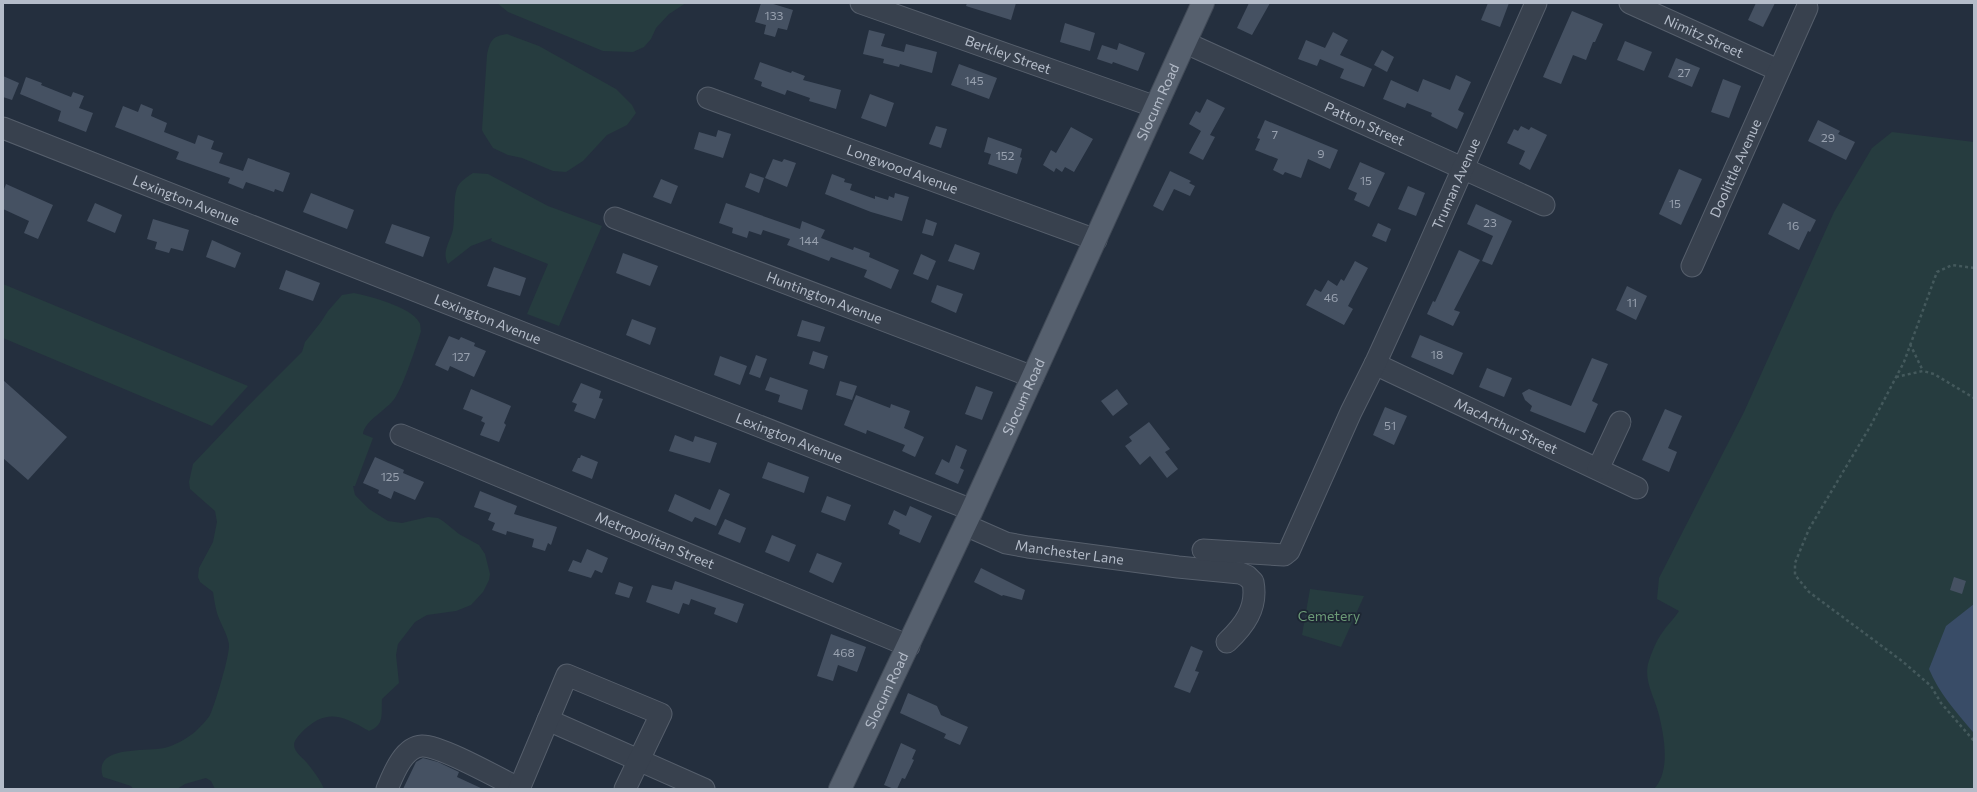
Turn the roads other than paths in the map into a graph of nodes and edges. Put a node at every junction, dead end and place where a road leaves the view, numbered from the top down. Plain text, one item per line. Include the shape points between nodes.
1 (861, 3) edge
2 (1204, 3) edge
3 (1536, 3) edge
4 (1630, 3) edge
5 (1807, 8) dead end
6 (1186, 43) junction
7 (1778, 70) junction
8 (708, 98) dead end
9 (1156, 106) junction
10 (3, 128) edge
11 (1462, 168) junction
12 (1544, 205) dead end
13 (615, 218) dead end
14 (1096, 240) junction
15 (1692, 266) dead end
16 (1375, 364) junction
17 (1033, 376) junction
18 (1620, 422) dead end
19 (401, 435) dead end
20 (1598, 469) junction
21 (1637, 488) dead end
22 (968, 518) junction
23 (1203, 550) dead end
24 (1226, 642) dead end
25 (909, 646) junction
26 (548, 720) junction
27 (638, 759) junction
28 (627, 788) edge
29 (387, 789) edge
30 (519, 789) edge
31 (704, 789) edge
32 (840, 789) edge

1 - 9 street, Berkley Street
2 - 6 main road, Slocum Road
3 - 11 street, Truman Avenue
4 - 7 street, Nimitz Street
5 - 7 street, Doolittle Avenue
6 - 9 main road, Slocum Road
6 - 11 street, Patton Street
7 - 15 street, Doolittle Avenue
8 - 14 street, Longwood Avenue
9 - 14 main road, Slocum Road
10 - 22 street, Lexington Avenue
11 - 12 street, Patton Street
11 - 16 street, Truman Avenue
13 - 17 street, Huntington Avenue
14 - 17 main road, Slocum Road
16 - 20 street, MacArthur Street
16 - 23 street, Truman Avenue via 1289,552 1284,555
17 - 22 main road, Slocum Road
18 - 20 street
19 - 25 street, Metropolitan Street
20 - 21 street, MacArthur Street
22 - 24 street, Manchester Lane via 1006,543 1240,573 1247,576 1254,582 1254,601 1241,628
22 - 25 main road, Slocum Road
25 - 32 main road, Slocum Road
26 - 27 street
26 - 27 street via 567,675 661,714
26 - 30 street
27 - 28 street
27 - 31 street
29 - 30 street via 395,770 409,752 421,746 438,749

